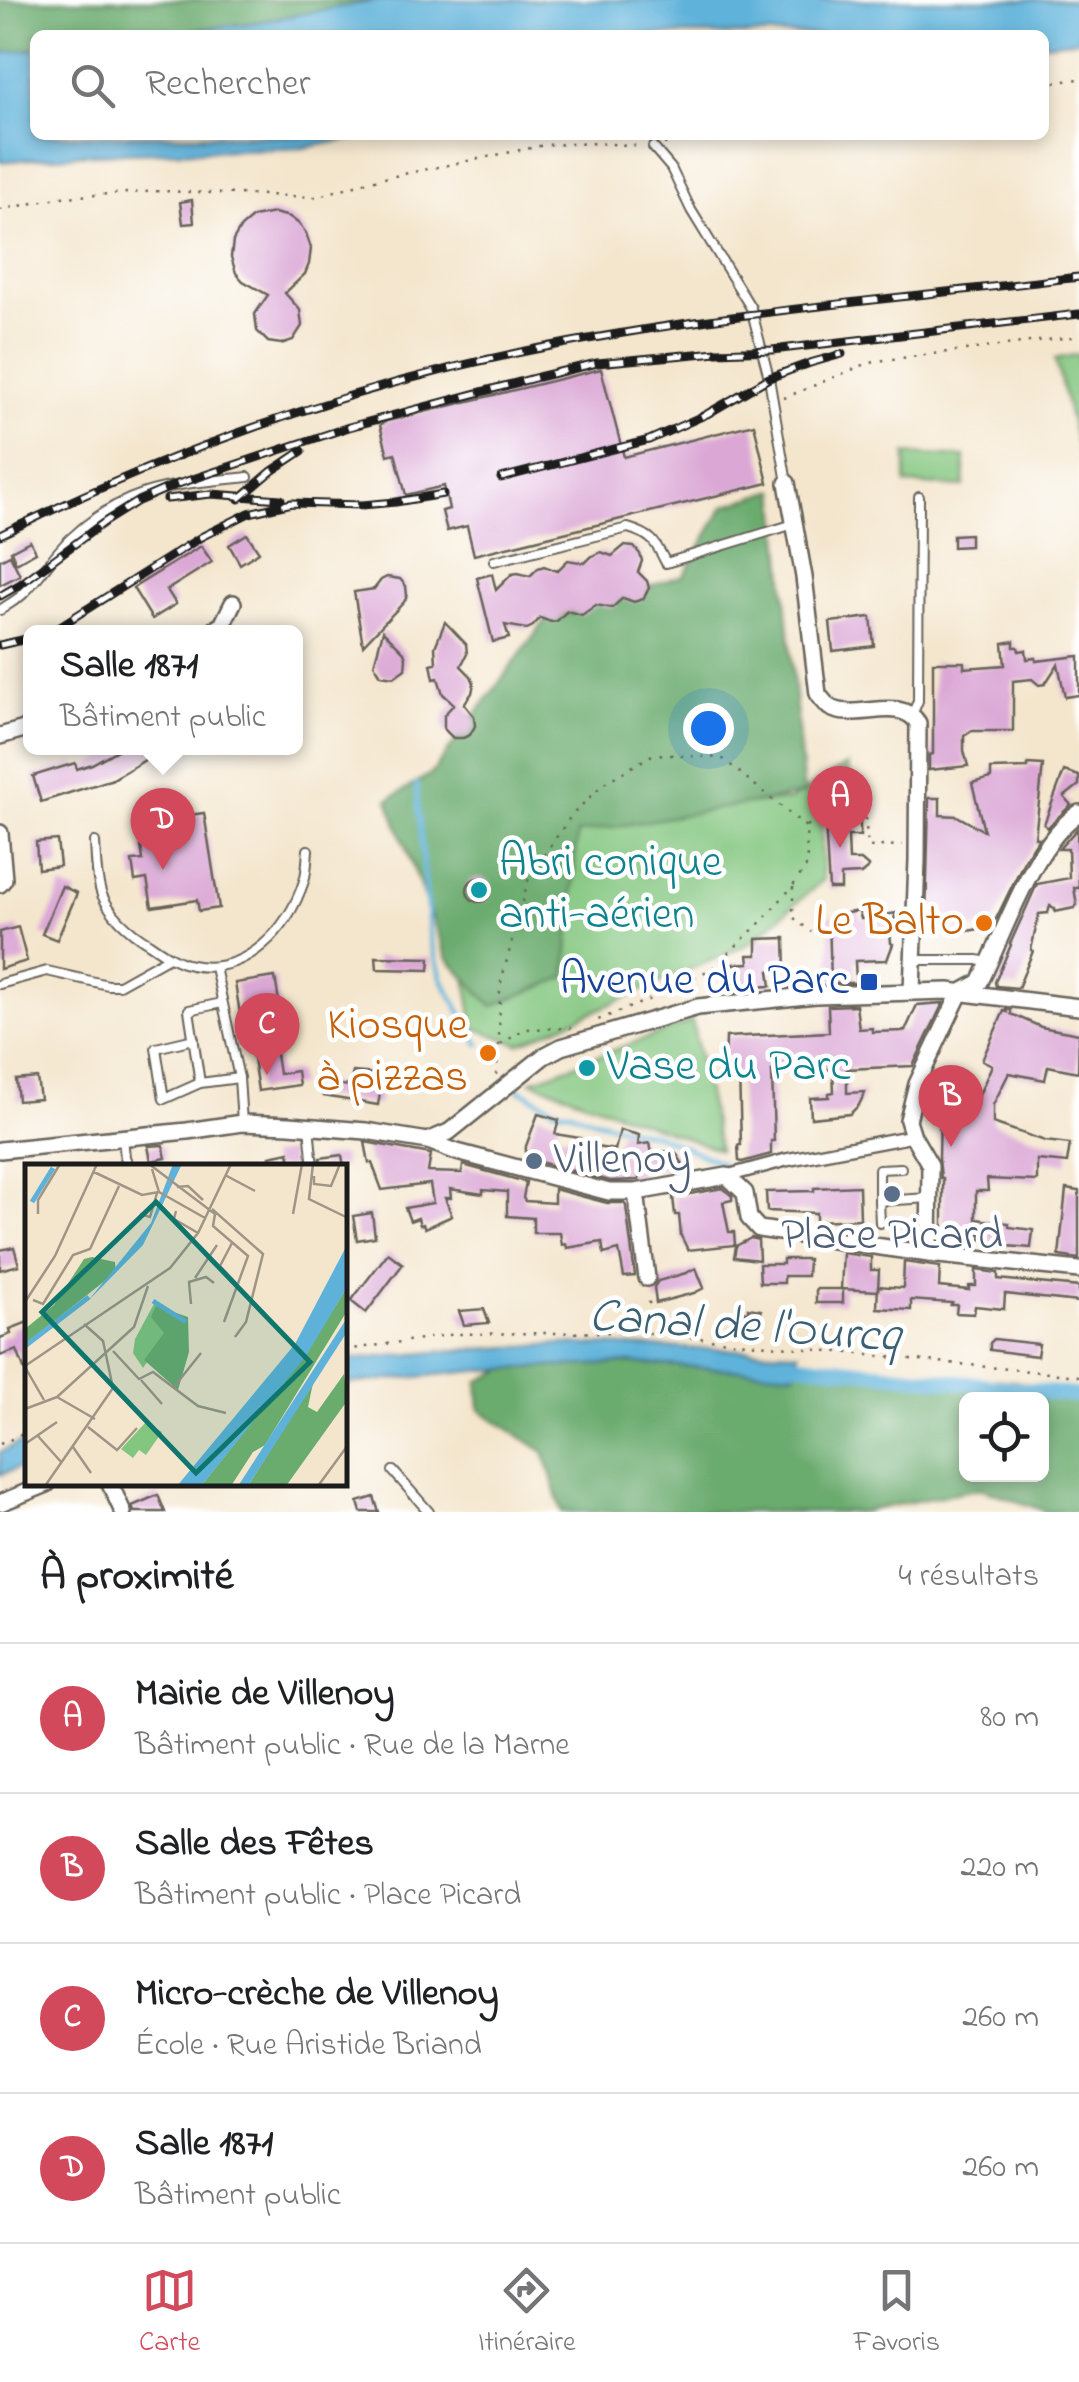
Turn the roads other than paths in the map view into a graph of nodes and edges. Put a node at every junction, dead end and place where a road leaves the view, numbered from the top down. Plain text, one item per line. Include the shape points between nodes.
1 (653, 147) road end
2 (248, 477) dead end
3 (787, 483) joint
4 (919, 497) dead end
5 (794, 524) junction
6 (494, 562) dead end
7 (232, 603) dead end
8 (0, 610) edge
9 (222, 625) edge
10 (912, 715) junction
11 (1079, 813) edge
12 (0, 833) edge
13 (94, 842) dead end
14 (308, 850) dead end
15 (0, 884) edge
16 (169, 957) junction
17 (912, 960) junction
18 (990, 963) junction
19 (215, 968) junction
20 (0, 984) edge
21 (912, 991) junction
22 (960, 993) junction
23 (222, 1003) junction
24 (1079, 1007) edge
25 (194, 1039) junction
26 (239, 1078) junction
27 (200, 1083) junction
28 (242, 1124) junction
29 (309, 1126) junction
30 (123, 1138) junction
31 (428, 1141) junction
32 (916, 1142) junction
33 (0, 1150) edge
34 (127, 1164) edge
35 (313, 1164) edge
36 (901, 1168) dead end
37 (727, 1176) junction
38 (636, 1192) junction
39 (930, 1198) junction
40 (879, 1201) junction
41 (880, 1223) dead end
42 (930, 1254) junction
43 (1079, 1270) edge
44 (646, 1278) road end
45 (393, 1471) dead end
46 (40, 1487) edge
47 (111, 1487) edge
48 (0, 1503) edge
49 (123, 1512) edge
50 (430, 1512) edge

1 - 3 lane via 751,308
2 - 8 lane via 141,492 71,538 24,594
3 - 5 street
4 - 10 lane via 918,701
5 - 6 lane via 666,563 647,533 628,528
5 - 10 street via 818,694 844,712
7 - 9 street
10 - 17 street via 918,723
11 - 18 street via 1041,854
12 - 15 street
13 - 16 lane via 100,891 111,911
14 - 19 lane via 305,879 271,936 247,958
16 - 19 lane
16 - 20 lane via 119,985 47,971
17 - 18 lane
17 - 21 street
18 - 22 street via 980,982
19 - 23 lane
21 - 22 street
21 - 31 street via 698,1007 561,1047
22 - 24 street
22 - 32 street via 917,1084 908,1120
23 - 25 lane via 189,1010
23 - 26 lane
25 - 27 lane
25 - 27 lane via 156,1048 164,1099
26 - 27 lane
26 - 28 lane
28 - 29 street
28 - 30 street
29 - 31 street
29 - 35 lane
30 - 33 street
30 - 34 lane
31 - 38 street via 586,1187
32 - 37 street via 786,1160
32 - 39 street via 930,1165
36 - 40 lane via 878,1169
37 - 38 street
37 - 42 street via 745,1194 759,1230
38 - 44 street
39 - 40 lane
39 - 42 street
40 - 41 lane
42 - 43 street
45 - 50 lane
46 - 48 street
47 - 49 street

